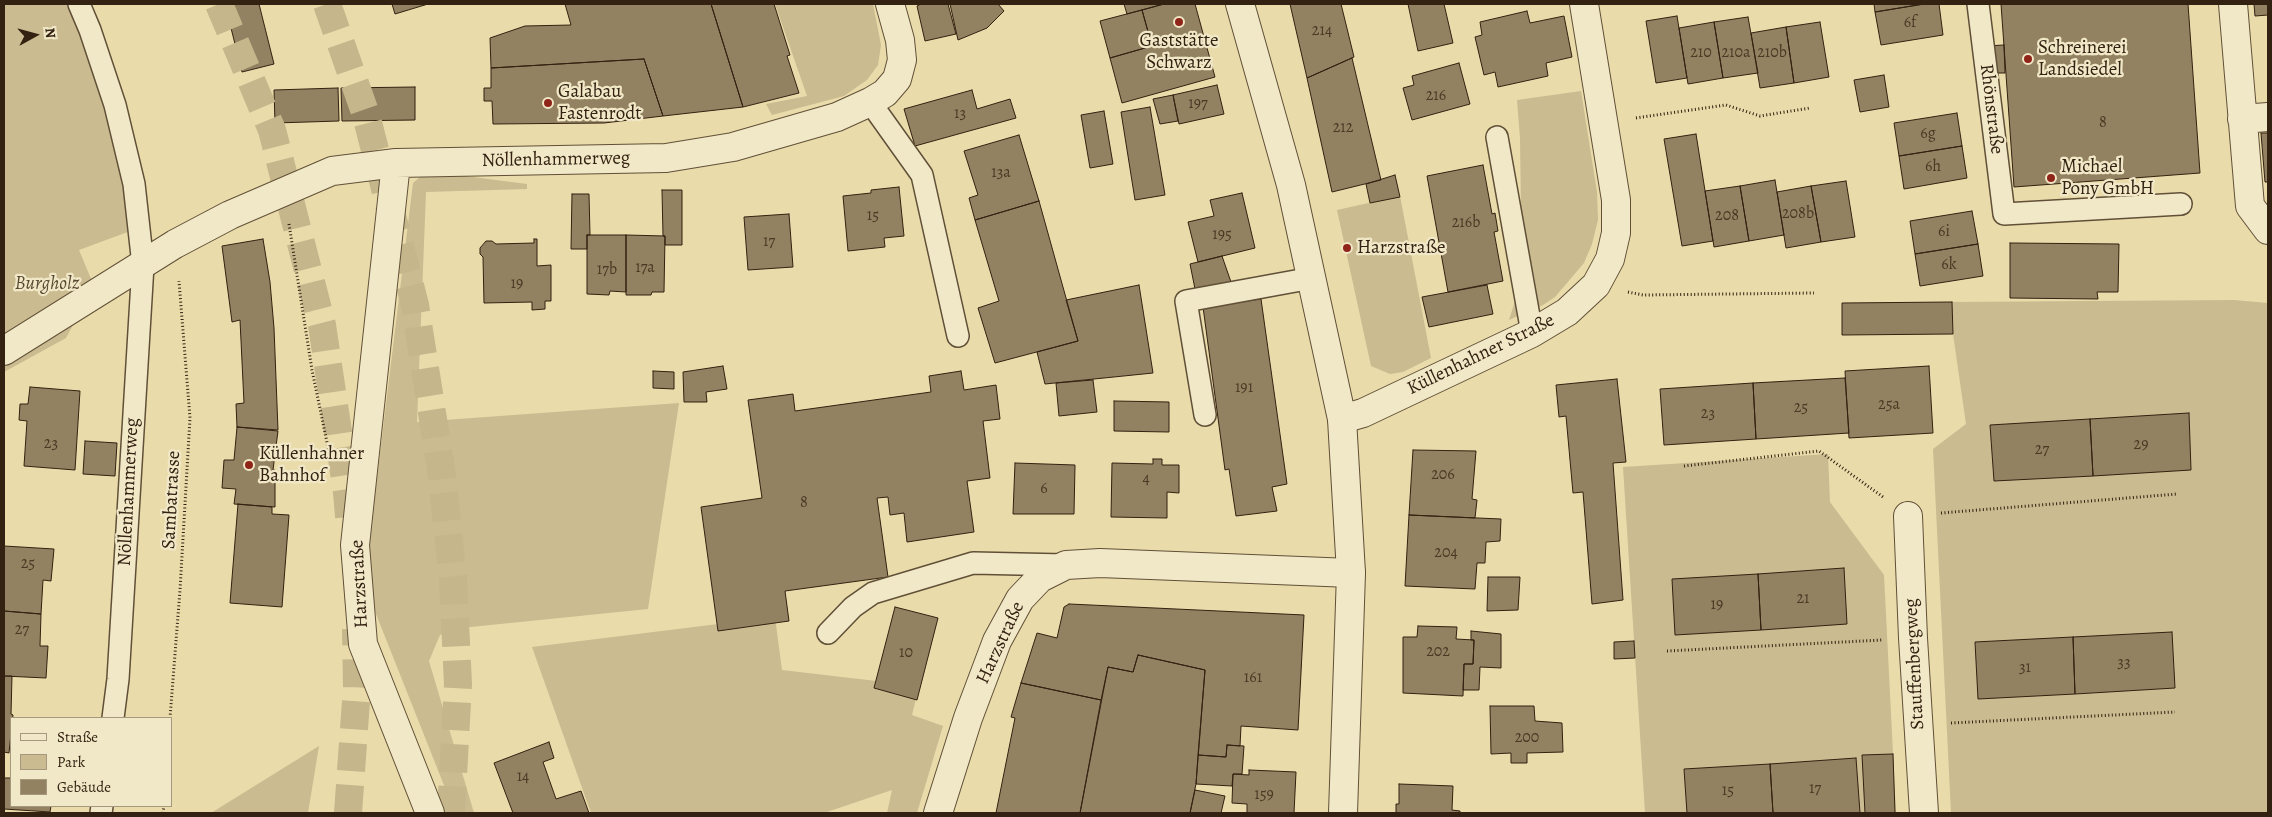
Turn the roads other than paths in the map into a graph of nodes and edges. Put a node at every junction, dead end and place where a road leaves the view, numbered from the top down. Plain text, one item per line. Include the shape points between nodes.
1 (79, 4) edge
2 (890, 4) edge
3 (1240, 4) edge
4 (1584, 4) edge
5 (1978, 4) edge
6 (2233, 4) edge
7 (870, 102) junction
8 (2255, 118) edge
9 (1497, 137) dead end
10 (396, 163) junction
11 (2181, 204) dead end
12 (2268, 230) edge
13 (143, 265) junction
14 (1312, 278) junction
15 (1532, 333) junction
16 (958, 336) dead end
17 (4, 352) edge
18 (1205, 415) dead end
19 (1342, 419) junction
20 (1908, 516) road end
21 (1066, 565) junction
22 (1351, 573) junction
23 (828, 633) dead end
24 (113, 717) edge
25 (430, 813) edge
26 (938, 813) edge
27 (1344, 813) edge
28 (1924, 813) edge

1 - 13 lane via 115,105 134,184
2 - 7 street, Nöllenhammerweg via 902,60 897,80
3 - 14 street via 1291,185
4 - 15 street, Küllenhahner Straße via 1616,200 1616,233 1610,259 1596,286 1567,312
5 - 11 lane, Rhönstraße via 2004,214
6 - 8 street
7 - 10 street, Nöllenhammerweg via 837,117 733,147 666,158
7 - 16 lane via 922,175
8 - 12 street via 2250,206
9 - 15 lane
10 - 13 street, Nöllenhammerweg via 332,171 230,215
10 - 25 street, Harzstraße via 355,546 363,644
13 - 17 street, Nöllenhammerweg
13 - 24 lane, Nöllenhammerweg
14 - 18 lane via 1186,301
14 - 19 street
15 - 19 street, Küllenhahner Straße via 1363,413
19 - 22 street
20 - 28 street, Stauffenbergweg
21 - 22 street, Harzstraße via 1100,563
21 - 23 lane via 973,563 873,593
21 - 26 street, Harzstraße via 1040,578 1020,598 998,641 968,718
22 - 27 street

